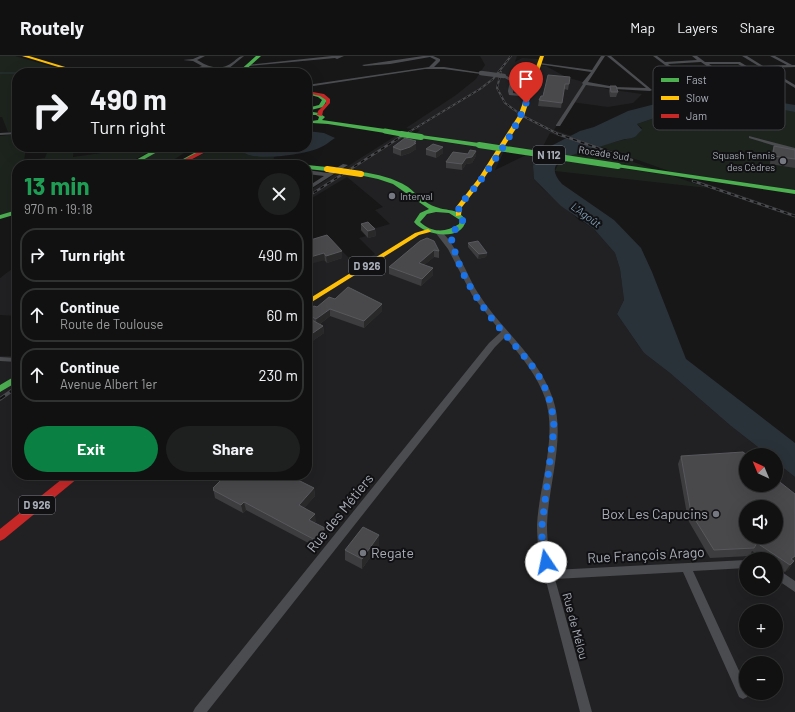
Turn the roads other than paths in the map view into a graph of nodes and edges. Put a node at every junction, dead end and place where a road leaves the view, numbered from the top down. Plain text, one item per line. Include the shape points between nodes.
1 (24, 56) edge
2 (34, 56) edge
3 (202, 56) edge
4 (242, 56) edge
5 (335, 56) edge
6 (342, 56) edge
7 (599, 56) edge
8 (603, 56) edge
9 (609, 56) edge
10 (655, 56) edge
11 (694, 56) edge
12 (744, 56) edge
13 (772, 56) edge
14 (256, 57) edge
15 (185, 60) dead end
16 (194, 60) junction
17 (541, 60) edge
18 (703, 62) junction
19 (390, 63) junction
20 (665, 63) junction
21 (364, 64) dead end
22 (249, 65) junction
23 (206, 66) junction
24 (669, 66) edge
25 (708, 66) edge
26 (744, 66) edge
27 (760, 66) edge
28 (793, 66) edge
29 (66, 68) edge
30 (75, 68) edge
31 (200, 68) edge
32 (212, 68) edge
33 (228, 68) edge
34 (245, 68) edge
35 (429, 68) junction
36 (590, 70) junction
37 (402, 71) junction
38 (785, 81) edge
39 (584, 83) junction
40 (312, 85) edge
41 (795, 87) edge
42 (312, 93) edge
43 (312, 94) edge
44 (528, 96) junction
45 (312, 110) edge
46 (315, 119) edge
47 (558, 125) dead end
48 (12, 133) edge
49 (0, 134) edge
50 (751, 137) dead end
51 (795, 150) edge
52 (154, 152) edge
53 (191, 152) edge
54 (197, 152) edge
55 (200, 152) edge
56 (139, 160) edge
57 (180, 160) edge
58 (183, 160) edge
59 (184, 160) edge
60 (345, 164) dead end
61 (312, 168) edge
62 (486, 170) junction
63 (312, 172) edge
64 (328, 172) junction
65 (312, 185) edge
66 (795, 192) edge
67 (416, 200) junction
68 (440, 210) junction
69 (12, 213) edge
70 (422, 214) junction
71 (458, 215) junction
72 (0, 217) edge
73 (419, 225) junction
74 (428, 231) junction
75 (452, 231) junction
76 (438, 232) junction
77 (458, 264) junction
78 (312, 295) edge
79 (312, 300) edge
80 (504, 333) junction
81 (0, 359) edge
82 (12, 360) edge
83 (12, 381) edge
84 (0, 389) edge
85 (59, 480) edge
86 (68, 480) edge
87 (0, 527) edge
88 (0, 536) edge
89 (739, 564) edge
90 (686, 567) junction
91 (549, 575) junction
92 (783, 578) edge
93 (795, 587) edge
94 (739, 686) edge
95 (199, 712) edge
96 (586, 712) edge

1 - 29 main road
2 - 30 main road
3 - 16 street
4 - 33 street
5 - 6 street
5 - 22 street
7 - 36 street
8 - 36 street
9 - 39 street via 650,90
10 - 20 street
11 - 18 street
12 - 27 street
13 - 28 street
14 - 22 main road
15 - 16 street
16 - 23 street
17 - 36 street
17 - 44 main road
18 - 20 street
18 - 25 street
18 - 26 street via 739,63
19 - 21 street
19 - 35 street via 430,56 439,60
19 - 37 street
20 - 24 street
22 - 34 main road
23 - 31 street
23 - 32 street
35 - 37 street
35 - 44 street, bridge via 504,76 512,80 511,94
36 - 39 street
37 - 40 street
38 - 41 street
39 - 47 street
42 - 46 main road via 328,98 328,103
43 - 45 main road via 325,100 321,106
44 - 62 main road via 521,116
46 - 66 main road, Rocade Sud / N 112, bridge
48 - 49 street
50 - 51 street
52 - 56 main road
53 - 57 main road
54 - 58 main road
55 - 59 main road
60 - 64 street
61 - 64 main road
62 - 68 main road via 453,206
62 - 71 main road via 459,207
63 - 64 street
64 - 65 street
64 - 67 main road, bridge via 390,179 402,185
67 - 68 main road
67 - 70 main road
68 - 70 main road
68 - 71 main road
69 - 72 main road
70 - 73 main road via 418,219
71 - 75 main road via 463,220 462,225
73 - 74 main road, D 926
73 - 78 main road, D 926 via 395,244
74 - 76 main road, D 926
74 - 79 main road, D 926 via 416,234
75 - 76 main road, D 926
75 - 77 street, Rue de Mélou via 451,237
76 - 77 street, Rue de Mélou via 445,238
77 - 80 street, Rue de Mélou via 487,312
80 - 91 street, Rue de Mélou via 535,370 552,407 554,428 542,525 543,550
80 - 95 street, Rue des Métiers
81 - 82 street
83 - 84 main road
85 - 87 main road, D 926
86 - 88 main road, D 926
89 - 90 street, Rue François Arago
90 - 91 street, Rue François Arago
90 - 94 street
91 - 96 street, Rue de Mélou
92 - 93 street

